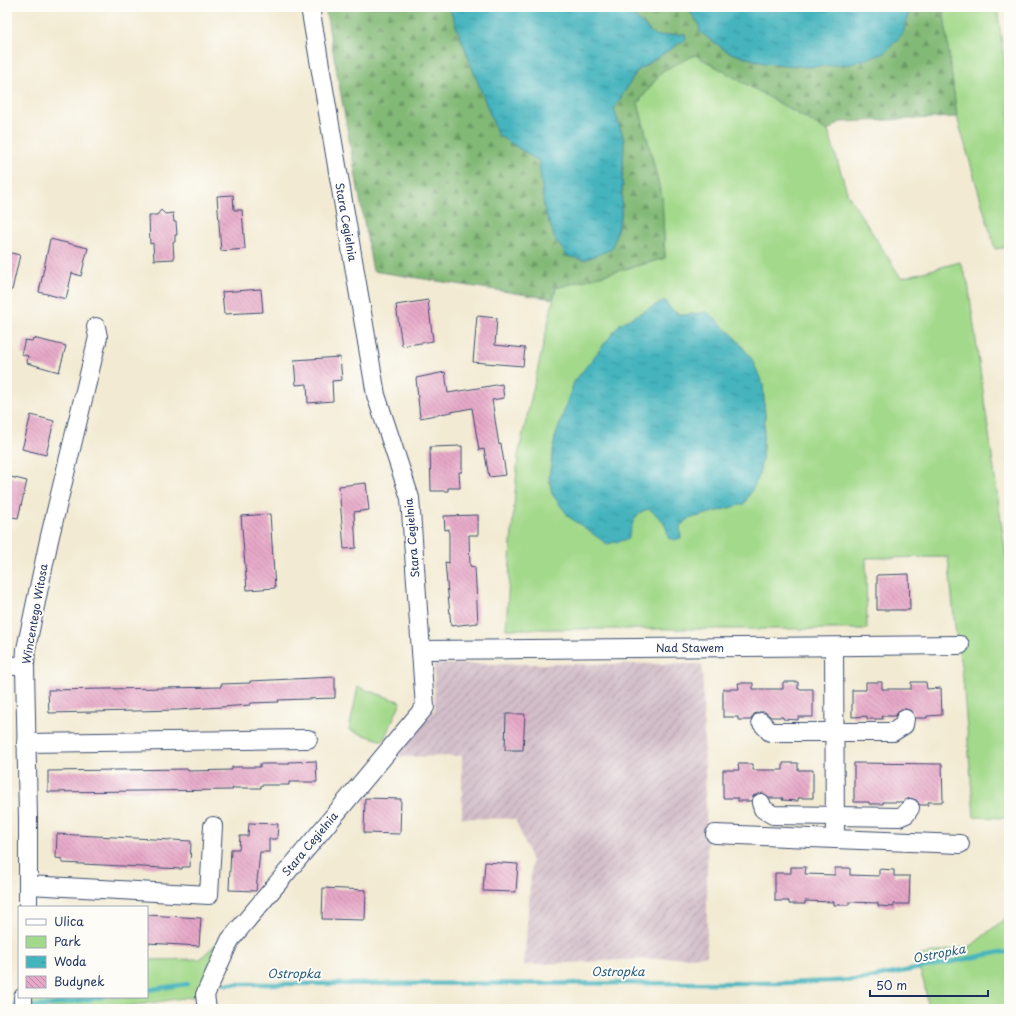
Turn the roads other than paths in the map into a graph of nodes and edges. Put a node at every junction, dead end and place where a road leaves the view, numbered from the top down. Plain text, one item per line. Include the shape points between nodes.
1 (310, 7) edge
2 (96, 327) dead end
3 (960, 645) dead end
4 (834, 647) junction
5 (421, 650) junction
6 (7, 665) edge
7 (25, 667) junction
8 (905, 719) dead end
9 (761, 722) dead end
10 (835, 731) junction
11 (308, 739) dead end
12 (26, 742) junction
13 (761, 803) dead end
14 (910, 808) dead end
15 (835, 817) junction
16 (213, 826) dead end
17 (715, 834) dead end
18 (835, 839) junction
19 (960, 844) dead end
20 (29, 885) junction
21 (28, 906) edge
22 (207, 1005) edge

1 - 5 street, Stara Cegielnia via 376,395 410,498
2 - 7 street, Wincentego Witosa via 98,337 49,540 26,649
3 - 4 street, Nad Stawem
4 - 5 street, Nad Stawem
4 - 10 street
5 - 22 street, Stara Cegielnia via 425,707 230,940 205,995
6 - 7 street
7 - 12 street, Wincentego Witosa
8 - 10 street via 904,725 893,732
9 - 10 street via 770,732
10 - 15 street
11 - 12 street
12 - 20 street, Wincentego Witosa
13 - 15 street via 768,814 773,815
14 - 15 street via 906,814 899,817
15 - 18 street
16 - 20 street via 209,895
17 - 18 street
18 - 19 street
20 - 21 street, Wincentego Witosa

